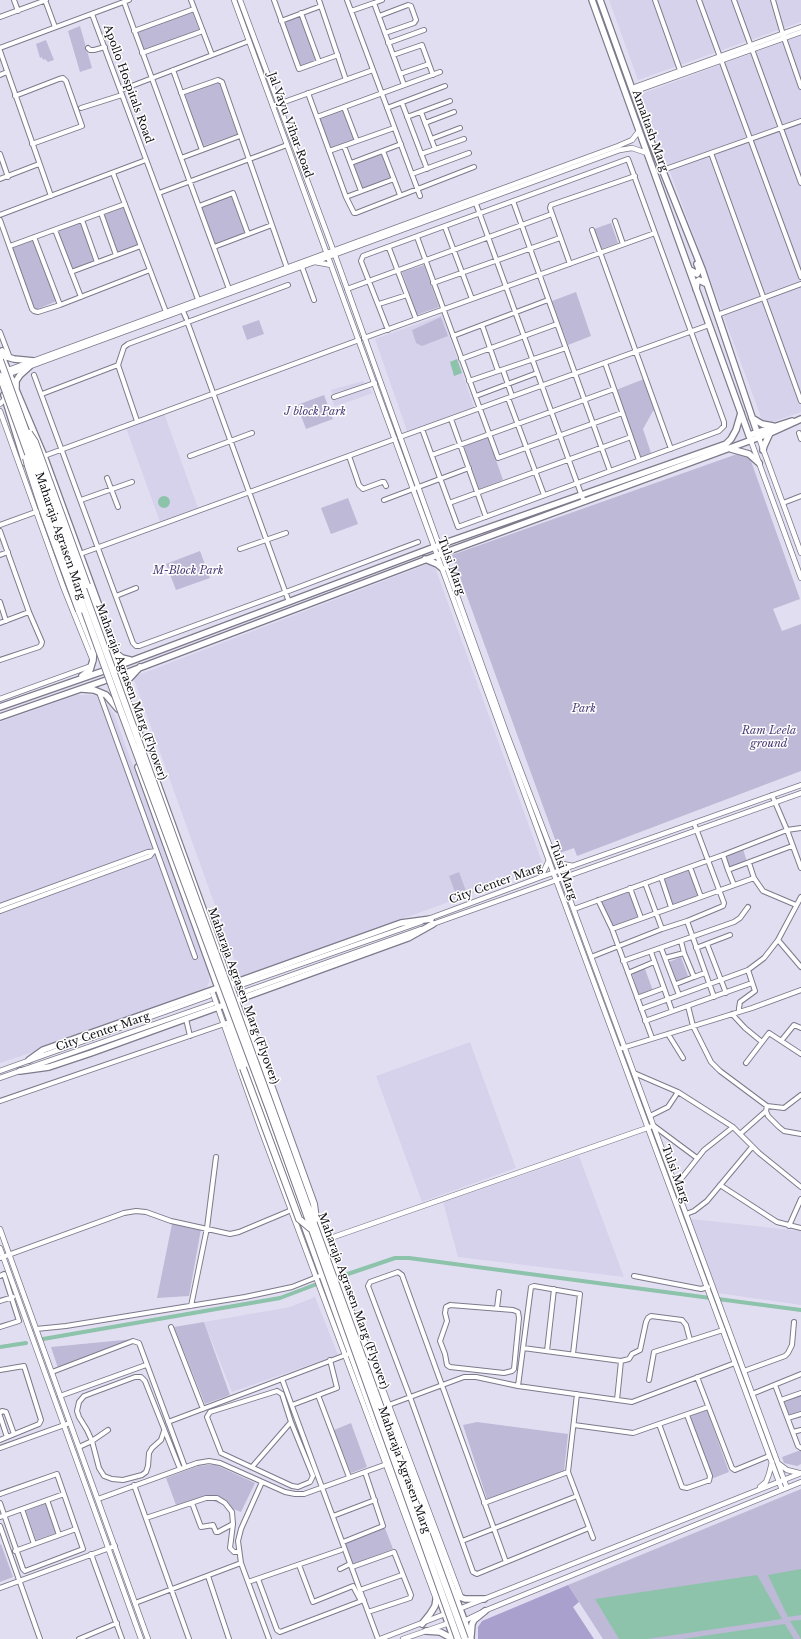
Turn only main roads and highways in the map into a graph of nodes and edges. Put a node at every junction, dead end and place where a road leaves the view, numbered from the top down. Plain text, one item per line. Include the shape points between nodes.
1 (592, 0) edge
2 (600, 0) edge
3 (698, 258) junction
4 (689, 269) junction
5 (708, 284) junction
6 (696, 289) junction
7 (0, 350) edge
8 (0, 360) edge
9 (34, 361) road end
10 (30, 366) road end
11 (0, 376) edge
12 (0, 384) edge
13 (16, 390) junction
14 (741, 413) junction
15 (751, 418) junction
16 (801, 419) edge
17 (23, 424) junction
18 (773, 426) junction
19 (770, 433) junction
20 (758, 435) junction
21 (750, 438) junction
22 (24, 445) junction
23 (730, 448) junction
24 (763, 450) road end
25 (758, 463) road end
26 (425, 560) junction
27 (443, 569) road end
28 (108, 646) junction
29 (94, 648) junction
30 (131, 660) junction
31 (117, 666) junction
32 (140, 667) junction
33 (102, 671) junction
34 (120, 676) junction
35 (76, 680) junction
36 (105, 680) junction
37 (79, 689) junction
38 (125, 691) junction
39 (0, 707) edge
40 (118, 709) junction
41 (0, 717) edge
42 (188, 868) junction
43 (177, 873) junction
44 (231, 984) junction
45 (218, 988) junction
46 (237, 1000) junction
47 (224, 1005) junction
48 (243, 1018) junction
49 (230, 1022) junction
50 (29, 1060) road end
51 (20, 1070) road end
52 (262, 1070) junction
53 (250, 1075) junction
54 (314, 1229) junction
55 (374, 1376) junction
56 (361, 1380) junction
57 (424, 1514) junction
58 (411, 1520) junction
59 (451, 1587) junction
60 (437, 1592) junction
61 (484, 1599) road end
62 (485, 1611) road end
63 (422, 1624) road end
64 (426, 1631) road end
65 (454, 1639) edge
66 (458, 1639) edge
67 (465, 1639) edge
68 (471, 1639) edge

1 - 4 main road, Amaltash Marg
2 - 3 main road, Amaltash Marg via 632,90
3 - 4 main road via 698,272 695,274
3 - 5 main road, Amaltash Marg
4 - 6 main road, Amaltash Marg
5 - 6 main road via 699,280
5 - 15 main road, Amaltash Marg
6 - 14 main road, Amaltash Marg
7 - 9 main road via 10,358
7 - 13 main road, Maharaja Agrasen Marg
8 - 17 main road, Maharaja Agrasen Marg (Flyover), bridge
10 - 13 main road via 16,381
11 - 22 main road, Maharaja Agrasen Marg (Flyover), bridge
12 - 29 main road, Maharaja Agrasen Marg via 38,511 75,610
13 - 28 main road, Maharaja Agrasen Marg via 44,456 80,554 102,616
14 - 21 main road, Amaltash Marg
14 - 30 main road via 736,430 726,444 287,597
15 - 18 main road
15 - 20 main road, Amaltash Marg
16 - 18 main road
16 - 19 main road
17 - 28 main road, bridge via 35,442
17 - 54 main road, Maharaja Agrasen Marg (Flyover), bridge
18 - 20 main road
19 - 20 main road
19 - 24 main road
20 - 21 main road
21 - 23 main road
22 - 29 main road, bridge via 28,466
22 - 54 main road, Maharaja Agrasen Marg (Flyover), bridge
23 - 25 main road via 749,454
23 - 26 main road
26 - 27 main road
26 - 32 main road
28 - 30 main road via 118,656
28 - 31 main road, Maharaja Agrasen Marg
29 - 33 main road, Maharaja Agrasen Marg
29 - 35 main road via 90,670
30 - 31 main road
31 - 33 main road
31 - 34 main road, Maharaja Agrasen Marg
32 - 34 main road
32 - 38 main road via 126,681
33 - 35 main road
33 - 36 main road, Maharaja Agrasen Marg
34 - 36 main road
34 - 38 main road, Maharaja Agrasen Marg
35 - 39 main road
36 - 37 main road
36 - 40 main road, Maharaja Agrasen Marg
37 - 40 main road via 94,690 106,695
37 - 41 main road
38 - 42 main road, Maharaja Agrasen Marg
40 - 43 main road, Maharaja Agrasen Marg
42 - 43 main road
42 - 44 main road, Maharaja Agrasen Marg
43 - 45 main road, Maharaja Agrasen Marg
44 - 46 main road, Maharaja Agrasen Marg
44 - 46 main road via 401,923 432,922 408,938
45 - 47 main road, Maharaja Agrasen Marg
45 - 50 main road via 210,994 43,1050
46 - 48 main road, Maharaja Agrasen Marg
47 - 49 main road, Maharaja Agrasen Marg
47 - 51 main road via 215,1006 186,1019 49,1067
48 - 52 main road, Maharaja Agrasen Marg
48 - 54 main road, bridge via 250,1028 314,1204
49 - 53 main road, Maharaja Agrasen Marg
49 - 54 main road, bridge via 230,1032 299,1218
52 - 53 main road
52 - 55 main road, Maharaja Agrasen Marg
53 - 56 main road, Maharaja Agrasen Marg via 320,1275 328,1290 348,1354
54 - 66 main road, Maharaja Agrasen Marg (Flyover), bridge
54 - 67 main road, Maharaja Agrasen Marg (Flyover), bridge
55 - 56 main road
55 - 57 main road, Maharaja Agrasen Marg via 387,1406
56 - 58 main road, Maharaja Agrasen Marg via 388,1463
57 - 58 main road
57 - 59 main road, Maharaja Agrasen Marg
58 - 60 main road, Maharaja Agrasen Marg
59 - 61 main road via 457,1596 465,1599
59 - 68 main road, Maharaja Agrasen Marg
60 - 63 main road via 430,1614
60 - 65 main road, Maharaja Agrasen Marg
62 - 68 main road via 474,1620
64 - 65 main road via 440,1632

